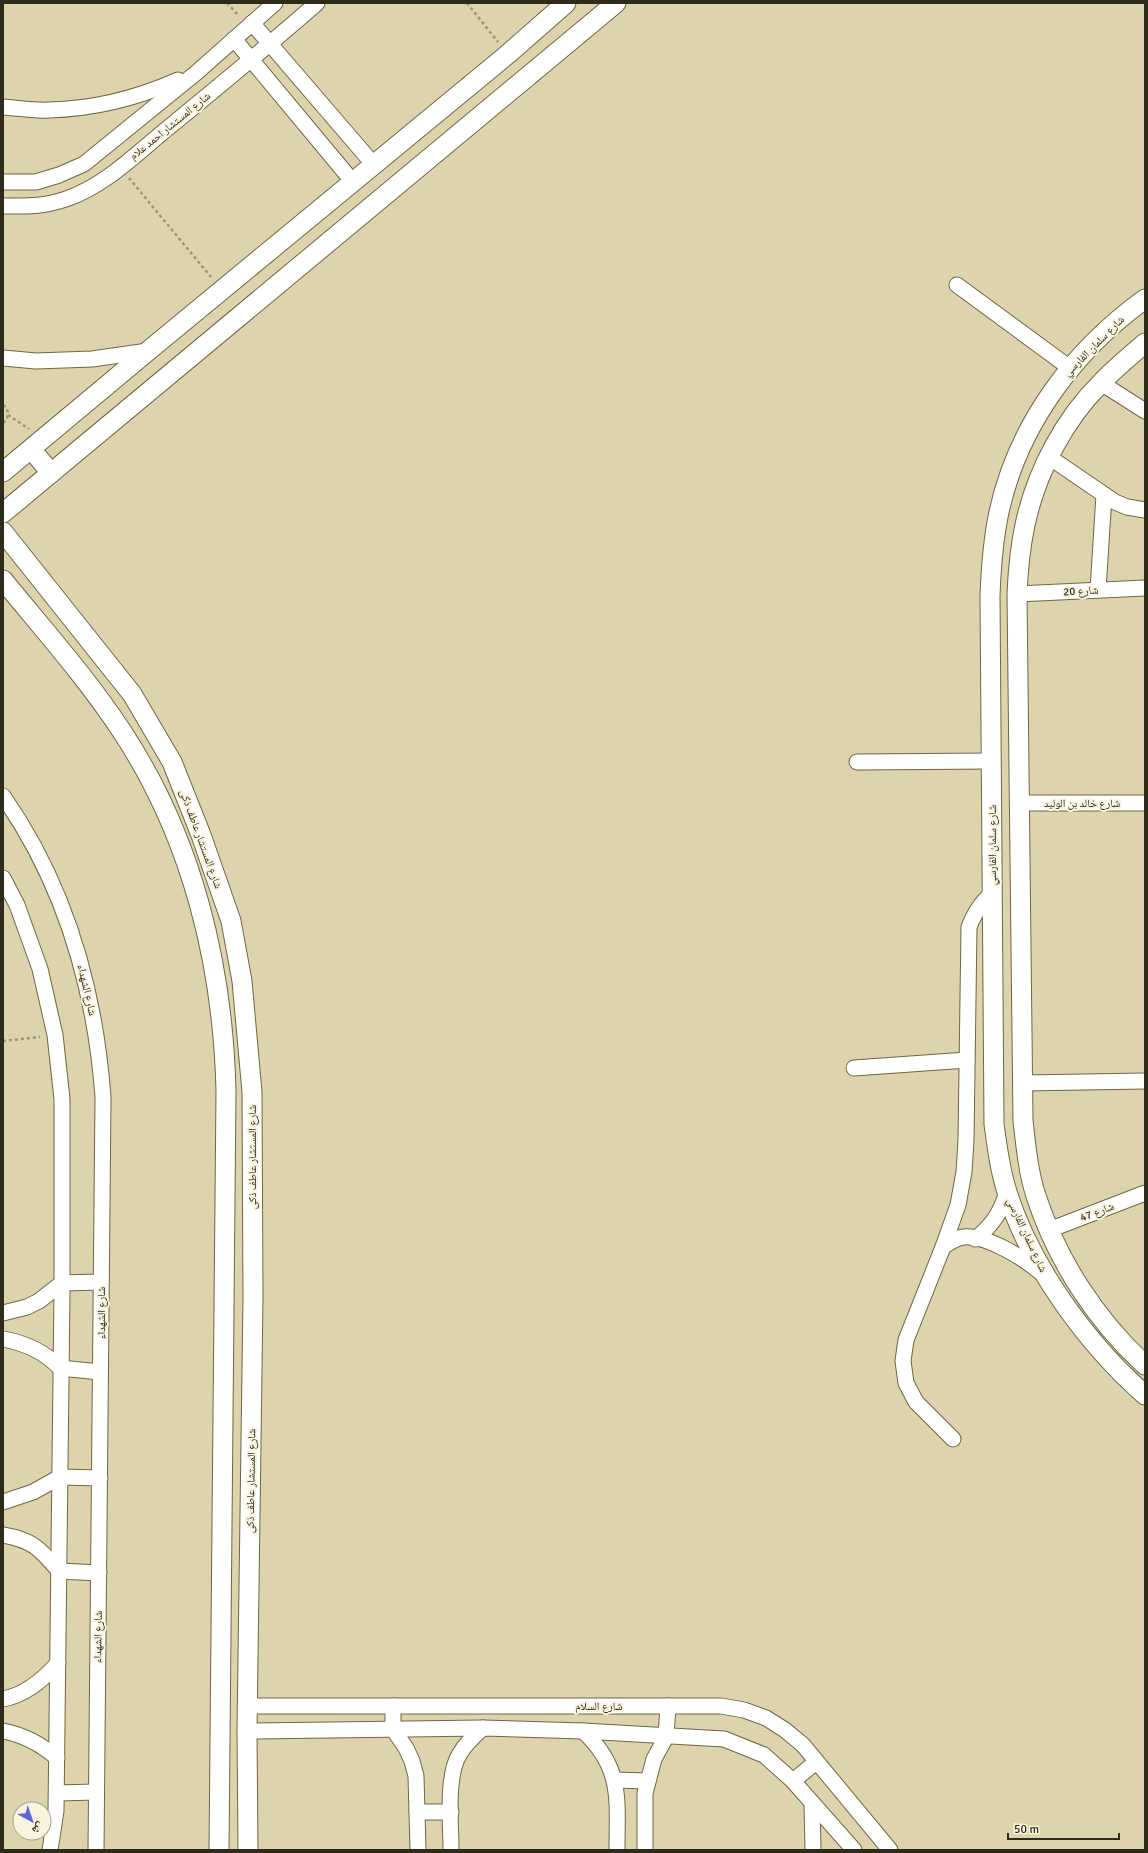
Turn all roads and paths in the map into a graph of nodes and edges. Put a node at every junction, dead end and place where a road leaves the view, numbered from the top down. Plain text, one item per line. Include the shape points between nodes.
1 (274, 3) edge
2 (317, 3) edge
3 (467, 3) edge
4 (566, 3) edge
5 (616, 3) edge
6 (252, 23) junction
7 (234, 39) junction
8 (270, 44) junction
9 (508, 54) junction
10 (252, 59) junction
11 (196, 73) junction
12 (3, 107) edge
13 (374, 165) junction
14 (120, 167) junction
15 (3, 182) edge
16 (36, 182) junction
17 (353, 182) junction
18 (3, 206) edge
19 (37, 206) junction
20 (957, 285) dead end
21 (222, 290) junction
22 (1142, 305) edge
23 (1145, 343) edge
24 (148, 351) junction
25 (3, 358) edge
26 (1070, 368) junction
27 (1101, 383) junction
28 (3, 405) edge
29 (1145, 411) edge
30 (8, 415) junction
31 (3, 423) edge
32 (37, 444) junction
33 (1049, 457) junction
34 (3, 472) edge
35 (50, 473) junction
36 (1104, 495) junction
37 (1145, 510) edge
38 (3, 513) edge
39 (3, 532) edge
40 (42, 579) junction
41 (3, 580) edge
42 (1145, 588) edge
43 (1098, 590) junction
44 (1017, 594) junction
45 (18, 598) junction
46 (992, 761) junction
47 (857, 762) dead end
48 (3, 796) edge
49 (1020, 803) junction
50 (1145, 803) edge
51 (3, 878) edge
52 (993, 892) junction
53 (55, 1035) junction
54 (3, 1040) edge
55 (967, 1060) junction
56 (854, 1068) dead end
57 (1145, 1081) edge
58 (1023, 1083) junction
59 (1007, 1192) junction
60 (1145, 1193) edge
61 (1049, 1230) junction
62 (975, 1238) junction
63 (943, 1247) junction
64 (1048, 1278) junction
65 (101, 1282) junction
66 (62, 1283) junction
67 (3, 1313) edge
68 (3, 1338) edge
69 (1145, 1364) edge
70 (60, 1368) junction
71 (100, 1372) junction
72 (1145, 1395) edge
73 (953, 1439) dead end
74 (60, 1477) junction
75 (100, 1478) junction
76 (222, 1489) junction
77 (251, 1491) junction
78 (3, 1502) edge
79 (3, 1535) edge
80 (59, 1571) junction
81 (99, 1573) junction
82 (58, 1663) junction
83 (3, 1699) edge
84 (248, 1706) junction
85 (393, 1706) junction
86 (668, 1706) junction
87 (483, 1728) junction
88 (393, 1729) junction
89 (3, 1731) edge
90 (247, 1731) junction
91 (583, 1731) junction
92 (666, 1737) junction
93 (57, 1758) junction
94 (816, 1762) junction
95 (614, 1780) junction
96 (648, 1781) junction
97 (793, 1781) junction
98 (96, 1792) junction
99 (56, 1794) junction
100 (812, 1803) junction
101 (417, 1812) junction
102 (451, 1812) junction
103 (50, 1850) edge
104 (96, 1850) edge
105 (219, 1850) edge
106 (248, 1850) edge
107 (418, 1850) edge
108 (451, 1850) edge
109 (616, 1850) edge
110 (645, 1850) edge
111 (813, 1850) edge
112 (854, 1850) edge
113 (890, 1850) edge

1 - 6 street
2 - 8 street, شارع المستشار احمد علام
3 - 9 path
4 - 9 street
5 - 35 street
6 - 7 street
6 - 8 street
7 - 10 street
7 - 11 street
8 - 10 street, شارع المستشار احمد علام
8 - 13 street
9 - 13 street
10 - 14 street, شارع المستشار احمد علام
10 - 17 street
11 - 12 street via 149,93 99,106 49,110
11 - 16 street via 84,164
13 - 17 street
14 - 19 street, شارع المستشار احمد علام via 95,185 67,198
14 - 21 path
15 - 16 street
16 - 19 street
17 - 21 street
18 - 19 street, شارع المستشار احمد علام
20 - 26 street
21 - 24 street
22 - 26 street, شارع سلمان الفارسي via 1105,333
23 - 27 street, شارع سلمان الفارسي
24 - 25 street via 92,359 36,361
24 - 32 street
26 - 46 street, شارع سلمان الفارسي via 1049,395 1028,432 1011,471 999,512 992,554 991,589
27 - 29 street
27 - 33 street, شارع سلمان الفارسي via 1064,430
28 - 30 path via 8,410
30 - 31 path
30 - 32 path
32 - 34 street
32 - 35 street
33 - 36 street
33 - 44 street, شارع سلمان الفارسي via 1035,490 1025,524
35 - 38 street
36 - 37 street via 1127,507
36 - 43 street
39 - 40 street, شارع المستشار عاطف ذكى
40 - 45 street
40 - 77 street, شارع المستشار عاطف ذكى via 132,694 172,762 231,921 242,982 252,1092
41 - 45 street, شارع المستشار عاطف ذكى
42 - 43 street, شارع 20
43 - 44 street, شارع 20
44 - 49 street, شارع سلمان الفارسي
45 - 76 street, شارع المستشار عاطف ذكى via 103,703 140,761 184,855 212,954 223,1022 226,1091
46 - 47 street
46 - 52 street, شارع سلمان الفارسي
48 - 65 street, شارع الشهداء via 38,853 61,904 80,958 93,1012 103,1097
49 - 50 street, شارع خالد بن الوليد
49 - 58 street, شارع سلمان الفارسي
51 - 53 street via 17,905 38,962
52 - 55 street via 982,902 969,927
52 - 59 street, شارع سلمان الفارسي via 994,1124 998,1158
53 - 54 path
53 - 66 street via 63,1114
55 - 56 street
55 - 63 street via 964,1172 958,1204
57 - 58 street
58 - 61 street, شارع سلمان الفارسي via 1023,1121 1027,1158 1036,1195
59 - 62 street via 996,1218 985,1232
59 - 64 street, شارع سلمان الفارسي via 1016,1218
60 - 61 street, شارع 47
61 - 69 street, شارع سلمان الفارسي via 1067,1267 1089,1302 1115,1334
62 - 63 street via 953,1240
62 - 64 street via 1002,1247
63 - 73 street via 906,1340 903,1361 906,1383 916,1402
64 - 72 street, شارع سلمان الفارسي via 1098,1349
65 - 66 street
65 - 71 street, شارع الشهداء
66 - 67 street via 27,1307
66 - 70 street
68 - 70 street via 42,1353
70 - 71 street
70 - 74 street
71 - 75 street, شارع الشهداء
74 - 75 street
74 - 78 street via 33,1492
74 - 80 street
75 - 81 street, شارع الشهداء
76 - 77 street
76 - 105 street, شارع المستشار عاطف ذكى
77 - 84 street, شارع المستشار عاطف ذكى
79 - 80 street via 31,1543 41,1550
80 - 81 street
80 - 82 street
81 - 98 street, شارع الشهداء
82 - 83 street via 30,1688
82 - 93 street
84 - 85 street, شارع السلام
84 - 90 street, شارع المستشار عاطف ذكى
85 - 86 street, شارع السلام
85 - 88 street
86 - 92 street
86 - 94 street, شارع السلام via 721,1706 744,1710 766,1718 803,1745
87 - 88 street
87 - 91 street
87 - 102 street via 469,1740 458,1756 451,1774
88 - 90 street
88 - 101 street via 412,1761 416,1776
89 - 93 street via 30,1739
90 - 106 street, شارع المستشار عاطف ذكى
91 - 92 street
91 - 95 street via 604,1754
92 - 96 street via 654,1759
92 - 97 street via 724,1739 764,1755
93 - 99 street
94 - 97 street
94 - 113 street, شارع السلام
95 - 96 street
95 - 109 street via 617,1800
96 - 110 street via 645,1793
97 - 100 street
98 - 99 street
98 - 104 street, شارع الشهداء
99 - 103 street
100 - 111 street
100 - 112 street
101 - 102 street
101 - 107 street
102 - 108 street

